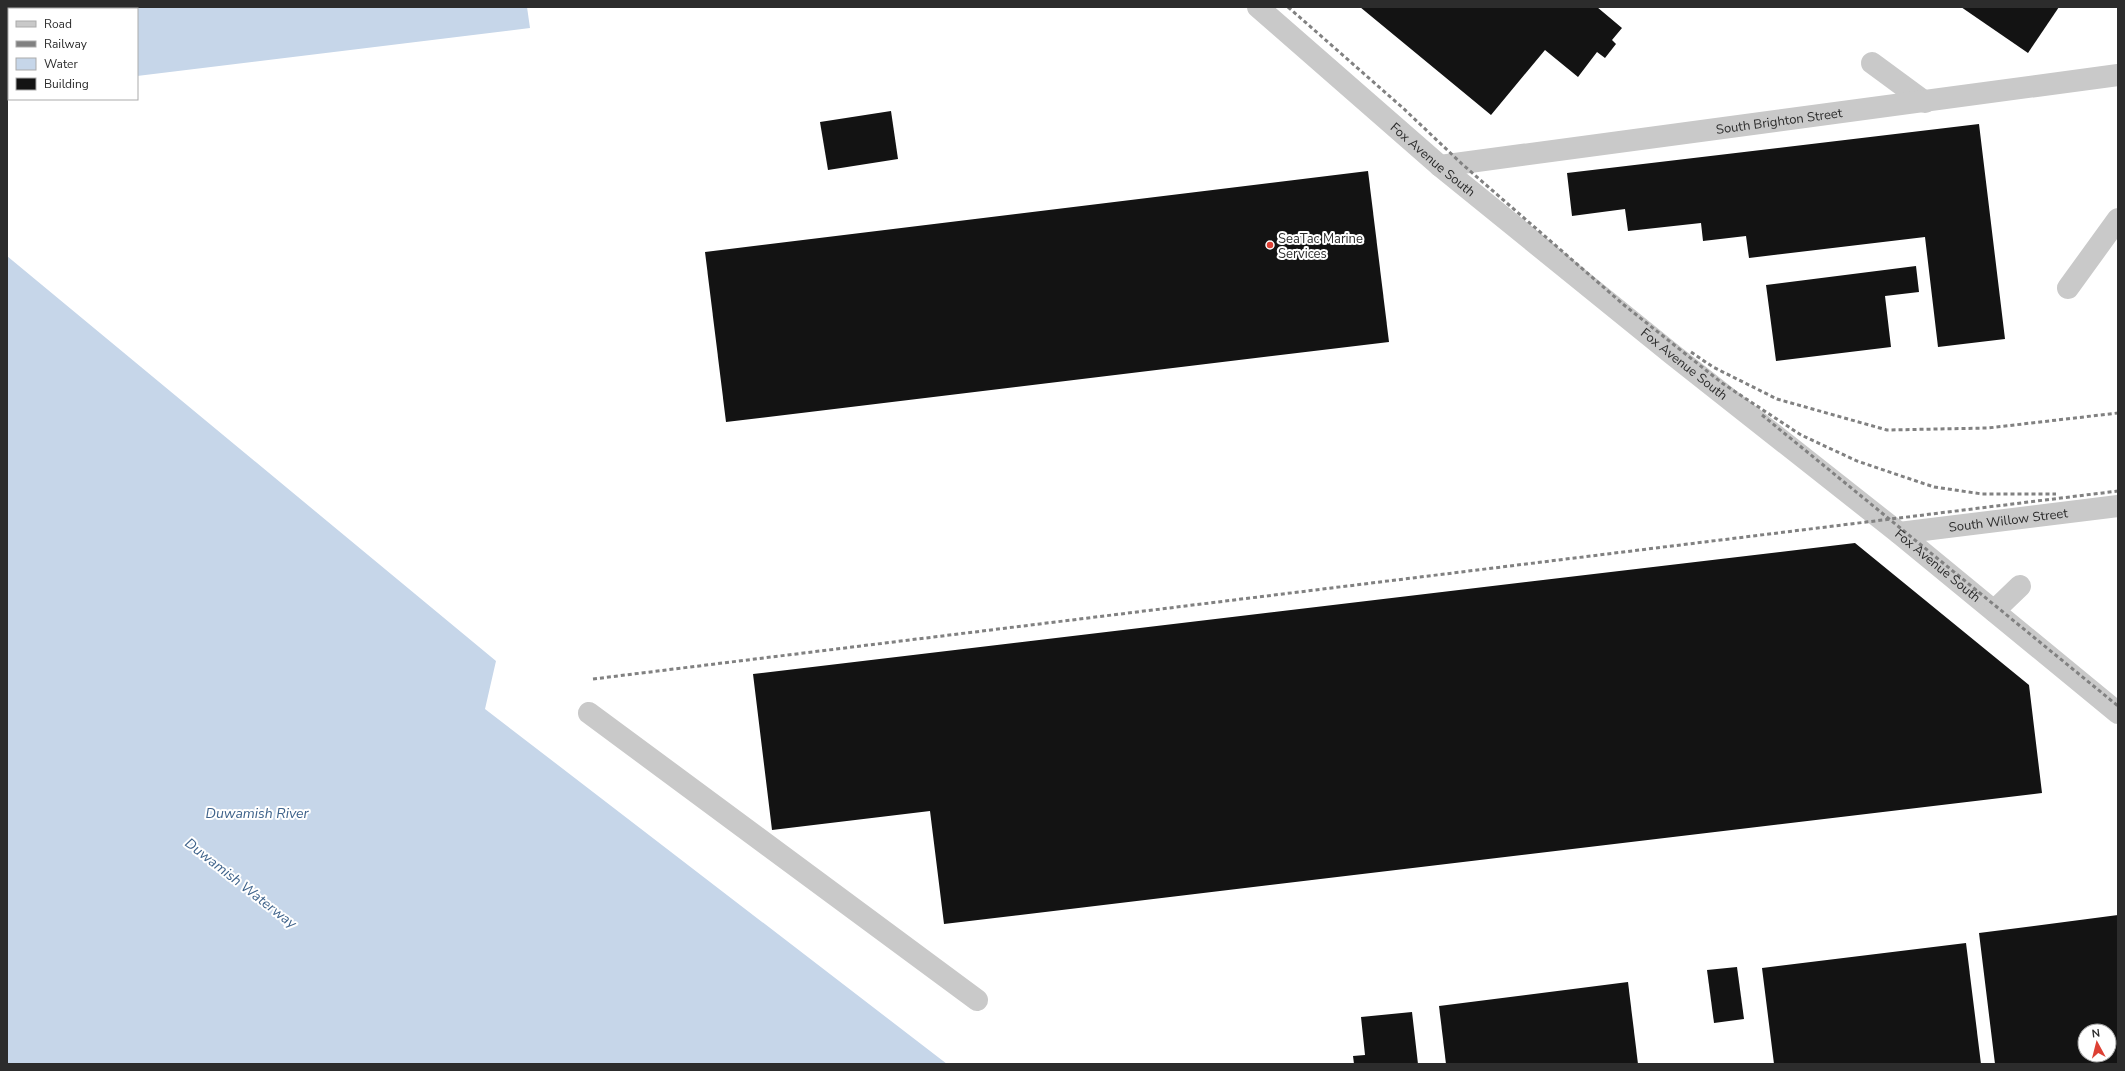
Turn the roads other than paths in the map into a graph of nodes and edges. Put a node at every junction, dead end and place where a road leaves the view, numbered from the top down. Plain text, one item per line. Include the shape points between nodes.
1 (1258, 7) edge
2 (1872, 63) dead end
3 (2118, 75) edge
4 (1925, 102) junction
5 (1440, 166) junction
6 (2118, 220) edge
7 (2068, 288) dead end
8 (2118, 506) edge
9 (1899, 533) junction
10 (2020, 586) dead end
11 (1994, 610) junction
12 (588, 713) dead end
13 (2118, 713) edge
14 (977, 1000) dead end

1 - 5 street, Fox Avenue South
2 - 4 street
3 - 4 street, South Brighton Street
4 - 5 street, South Brighton Street
5 - 9 street, Fox Avenue South
6 - 7 street
8 - 9 street, South Willow Street
9 - 11 street, Fox Avenue South
10 - 11 street
11 - 13 street, Fox Avenue South
12 - 14 street

